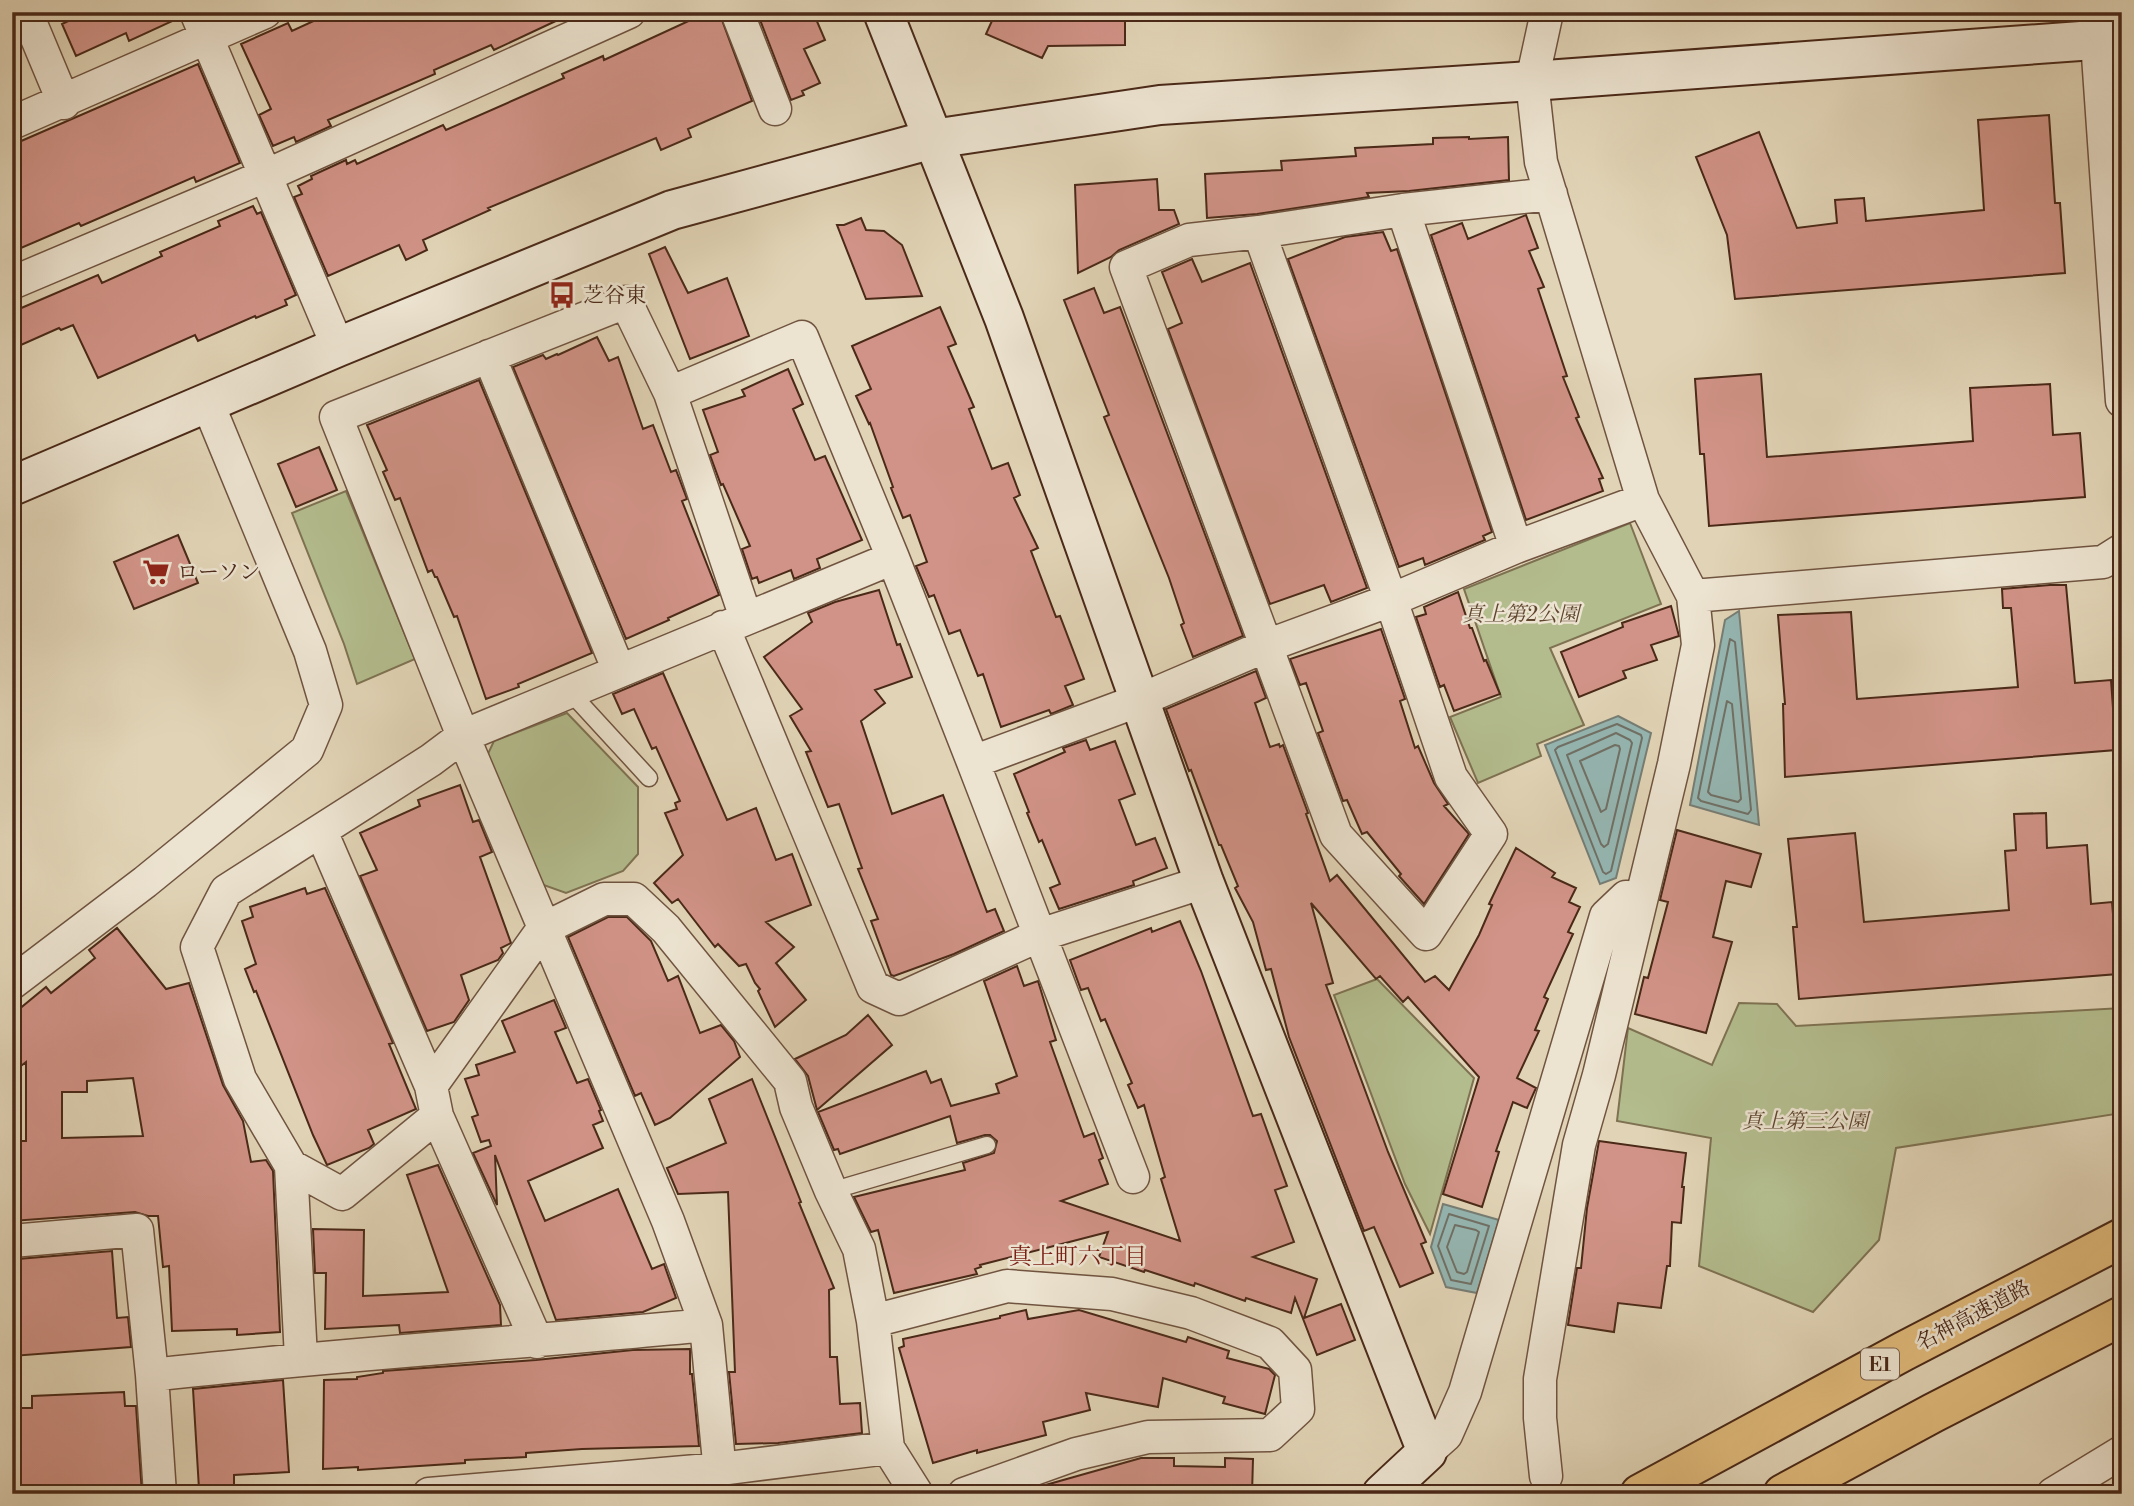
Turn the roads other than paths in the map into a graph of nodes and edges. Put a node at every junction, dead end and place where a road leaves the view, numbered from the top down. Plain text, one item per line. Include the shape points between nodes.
1 (26, 12) edge
2 (265, 12) edge
3 (629, 12) edge
4 (737, 12) edge
5 (883, 12) edge
6 (1547, 12) edge
7 (201, 24) edge
8 (2109, 39) edge
9 (1532, 82) junction
10 (64, 103) junction
11 (775, 108) dead end
12 (12, 124) edge
13 (933, 139) junction
14 (265, 176) junction
15 (1551, 194) junction
16 (1403, 210) junction
17 (1259, 232) junction
18 (12, 283) edge
19 (338, 347) junction
20 (489, 356) junction
21 (2121, 380) edge
22 (670, 393) junction
23 (208, 404) junction
24 (12, 486) edge
25 (1643, 500) junction
26 (1516, 547) junction
27 (2122, 550) edge
28 (893, 558) junction
29 (1693, 596) junction
30 (1391, 600) junction
31 (734, 623) junction
32 (1266, 646) junction
33 (619, 671) junction
34 (570, 692) junction
35 (1140, 700) junction
36 (463, 736) junction
37 (973, 762) junction
38 (649, 778) dead end
39 (321, 831) junction
40 (1204, 882) junction
41 (1641, 898) junction
42 (543, 929) junction
43 (1040, 935) junction
44 (12, 983) edge
45 (431, 1086) junction
46 (437, 1116) junction
47 (987, 1145) dead end
48 (291, 1166) junction
49 (1133, 1177) dead end
50 (831, 1191) junction
51 (2122, 1238) edge
52 (12, 1241) edge
53 (2122, 1317) edge
54 (873, 1321) junction
55 (706, 1325) junction
56 (537, 1342) junction
57 (301, 1358) junction
58 (152, 1374) junction
59 (888, 1448) junction
60 (1427, 1452) junction
61 (2122, 1452) edge
62 (1546, 1476) dead end
63 (721, 1482) edge
64 (160, 1494) edge
65 (429, 1494) edge
66 (917, 1494) edge
67 (964, 1494) edge
68 (1382, 1494) edge
69 (1640, 1494) edge
70 (1783, 1494) edge
71 (2053, 1494) edge

1 - 10 street
2 - 7 street
3 - 14 street
4 - 11 street
5 - 13 street
6 - 9 street
7 - 10 street
7 - 14 street
8 - 9 street
8 - 21 street
9 - 13 street via 1160,105
9 - 15 street via 1541,162
10 - 12 street
13 - 19 street via 672,209
13 - 35 street via 1004,318
14 - 18 street
14 - 19 street
15 - 16 street
15 - 25 street
16 - 17 street
16 - 26 street
17 - 30 street
17 - 32 street via 1189,240 1125,267
19 - 23 street
20 - 22 street via 626,302
20 - 33 street
20 - 36 street via 336,417
22 - 28 street via 802,337
22 - 31 street
23 - 24 street
23 - 44 street via 310,651 326,705 307,750
25 - 26 street
25 - 29 street
26 - 30 street
27 - 29 street via 2103,562
28 - 31 street
28 - 37 street
29 - 41 street via 1698,645
30 - 32 street
30 - 32 street via 1451,777 1490,834 1426,934 1336,835
31 - 33 street
31 - 43 street via 873,987 899,999
32 - 35 street
33 - 34 street
34 - 36 street
34 - 38 lane
35 - 37 street
35 - 40 street
36 - 39 street
36 - 42 street
37 - 43 street
39 - 45 street
39 - 48 street via 226,891 197,947 240,1079
40 - 43 street
40 - 60 street
41 - 60 street via 1626,897 1606,916 1465,1392 1446,1435
41 - 62 street via 1579,1145 1540,1379
42 - 45 street
42 - 50 street via 604,899 634,899 666,929 790,1081
42 - 55 street via 668,1221
43 - 49 street
45 - 46 street
46 - 48 street via 342,1194
46 - 56 street
47 - 50 lane
48 - 57 street
50 - 54 street via 859,1249
51 - 69 highway, 名神高速道路 / E1
52 - 58 street via 137,1230
53 - 70 highway
54 - 59 street
54 - 67 street via 1007,1286 1112,1294 1191,1313 1270,1343 1294,1370 1298,1409 1270,1435 1148,1437 1076,1454
55 - 56 street
55 - 63 street
56 - 57 street
57 - 58 street
58 - 64 street
59 - 63 street
59 - 66 street
60 - 68 street
61 - 71 street
63 - 65 street

